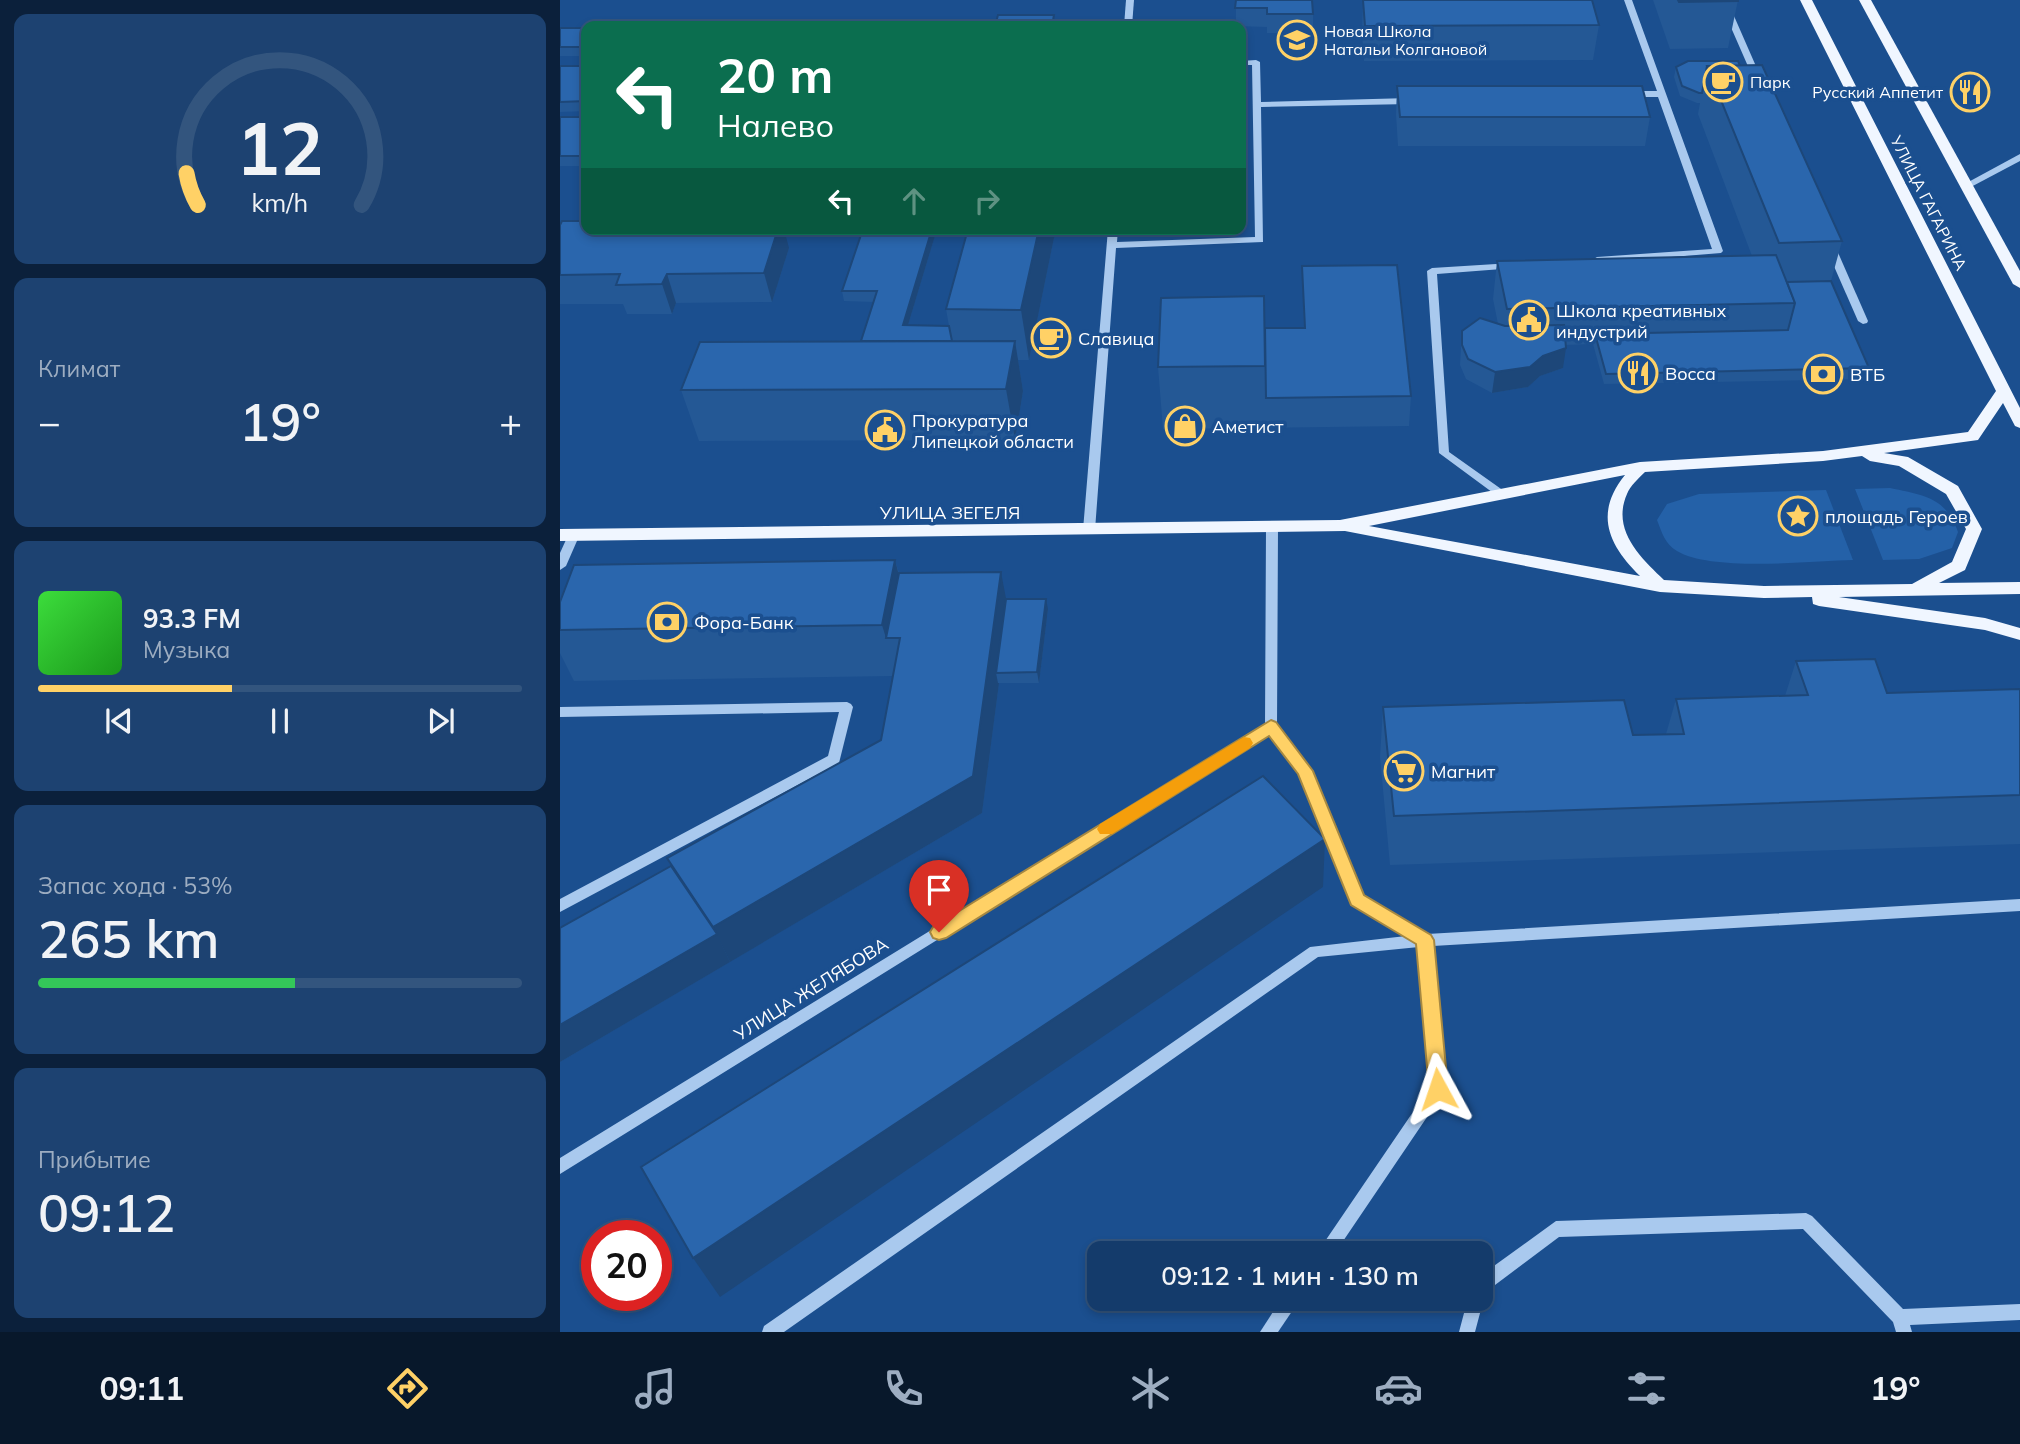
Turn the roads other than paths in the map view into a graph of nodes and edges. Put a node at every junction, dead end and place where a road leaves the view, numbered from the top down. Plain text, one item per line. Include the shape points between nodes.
1 (1130, 0) edge
2 (1628, 0) edge
3 (1723, 0) edge
4 (1805, 0) edge
5 (1865, 0) edge
6 (1128, 21) edge
7 (1246, 62) edge
8 (1760, 86) edge
9 (1661, 94) junction
10 (1619, 95) edge
11 (1424, 100) edge
12 (1257, 105) junction
13 (2020, 157) edge
14 (1966, 186) junction
15 (1112, 235) edge
16 (1825, 235) edge
17 (1111, 245) junction
18 (1582, 261) edge
19 (1527, 265) edge
20 (2020, 284) edge
21 (1863, 321) dead end
22 (2004, 390) junction
23 (2020, 423) edge
24 (1846, 453) junction
25 (1640, 467) junction
26 (1500, 494) junction
27 (1340, 526) junction
28 (1272, 528) junction
29 (1089, 530) junction
30 (567, 535) edge
31 (560, 566) edge
32 (1660, 586) junction
33 (2020, 588) edge
34 (1913, 590) junction
35 (1764, 592) junction
36 (2020, 635) edge
37 (560, 712) edge
38 (1271, 727) junction
39 (2020, 905) edge
40 (560, 906) edge
41 (1425, 940) junction
42 (560, 1167) edge
43 (1333, 1241) edge
44 (1493, 1277) edge
45 (1283, 1311) edge
46 (1473, 1311) edge
47 (2020, 1312) edge
48 (1902, 1324) edge
49 (770, 1332) edge
50 (1268, 1332) edge
51 (1467, 1332) edge

1 - 6 street
2 - 9 street
3 - 8 street
4 - 22 main road, УЛИЦА ГАГАРИНА
5 - 14 main road
7 - 12 street via 1256,62
9 - 10 street
9 - 18 street via 1718,251
11 - 12 street
12 - 17 street via 1260,240
13 - 14 street
14 - 20 main road
15 - 17 street
16 - 21 street
17 - 29 street
19 - 26 street via 1432,271 1444,453
22 - 23 main road, УЛИЦА ГАГАРИНА
22 - 24 main road via 1973,436
24 - 25 main road
24 - 34 main road via 1903,461 1952,490 1974,529 1959,566
25 - 26 main road
25 - 32 main road via 1619,493 1615,524 1629,556
26 - 27 main road
27 - 28 main road, УЛИЦА ЗЕГЕЛЯ
27 - 32 main road
28 - 29 main road, УЛИЦА ЗЕГЕЛЯ
28 - 38 street
29 - 30 main road, УЛИЦА ЗЕГЕЛЯ
30 - 31 lane
32 - 35 main road
33 - 34 main road
34 - 35 main road
35 - 36 main road via 1985,624
37 - 40 street via 847,707 834,760
38 - 41 street via 1305,771 1357,900
38 - 42 street, УЛИЦА ЖЕЛЯБОВА
39 - 41 street
41 - 43 street via 1438,1089
41 - 49 street via 1315,951
44 - 48 street via 1556,1229 1806,1221
45 - 50 street
46 - 51 lane
47 - 48 street

